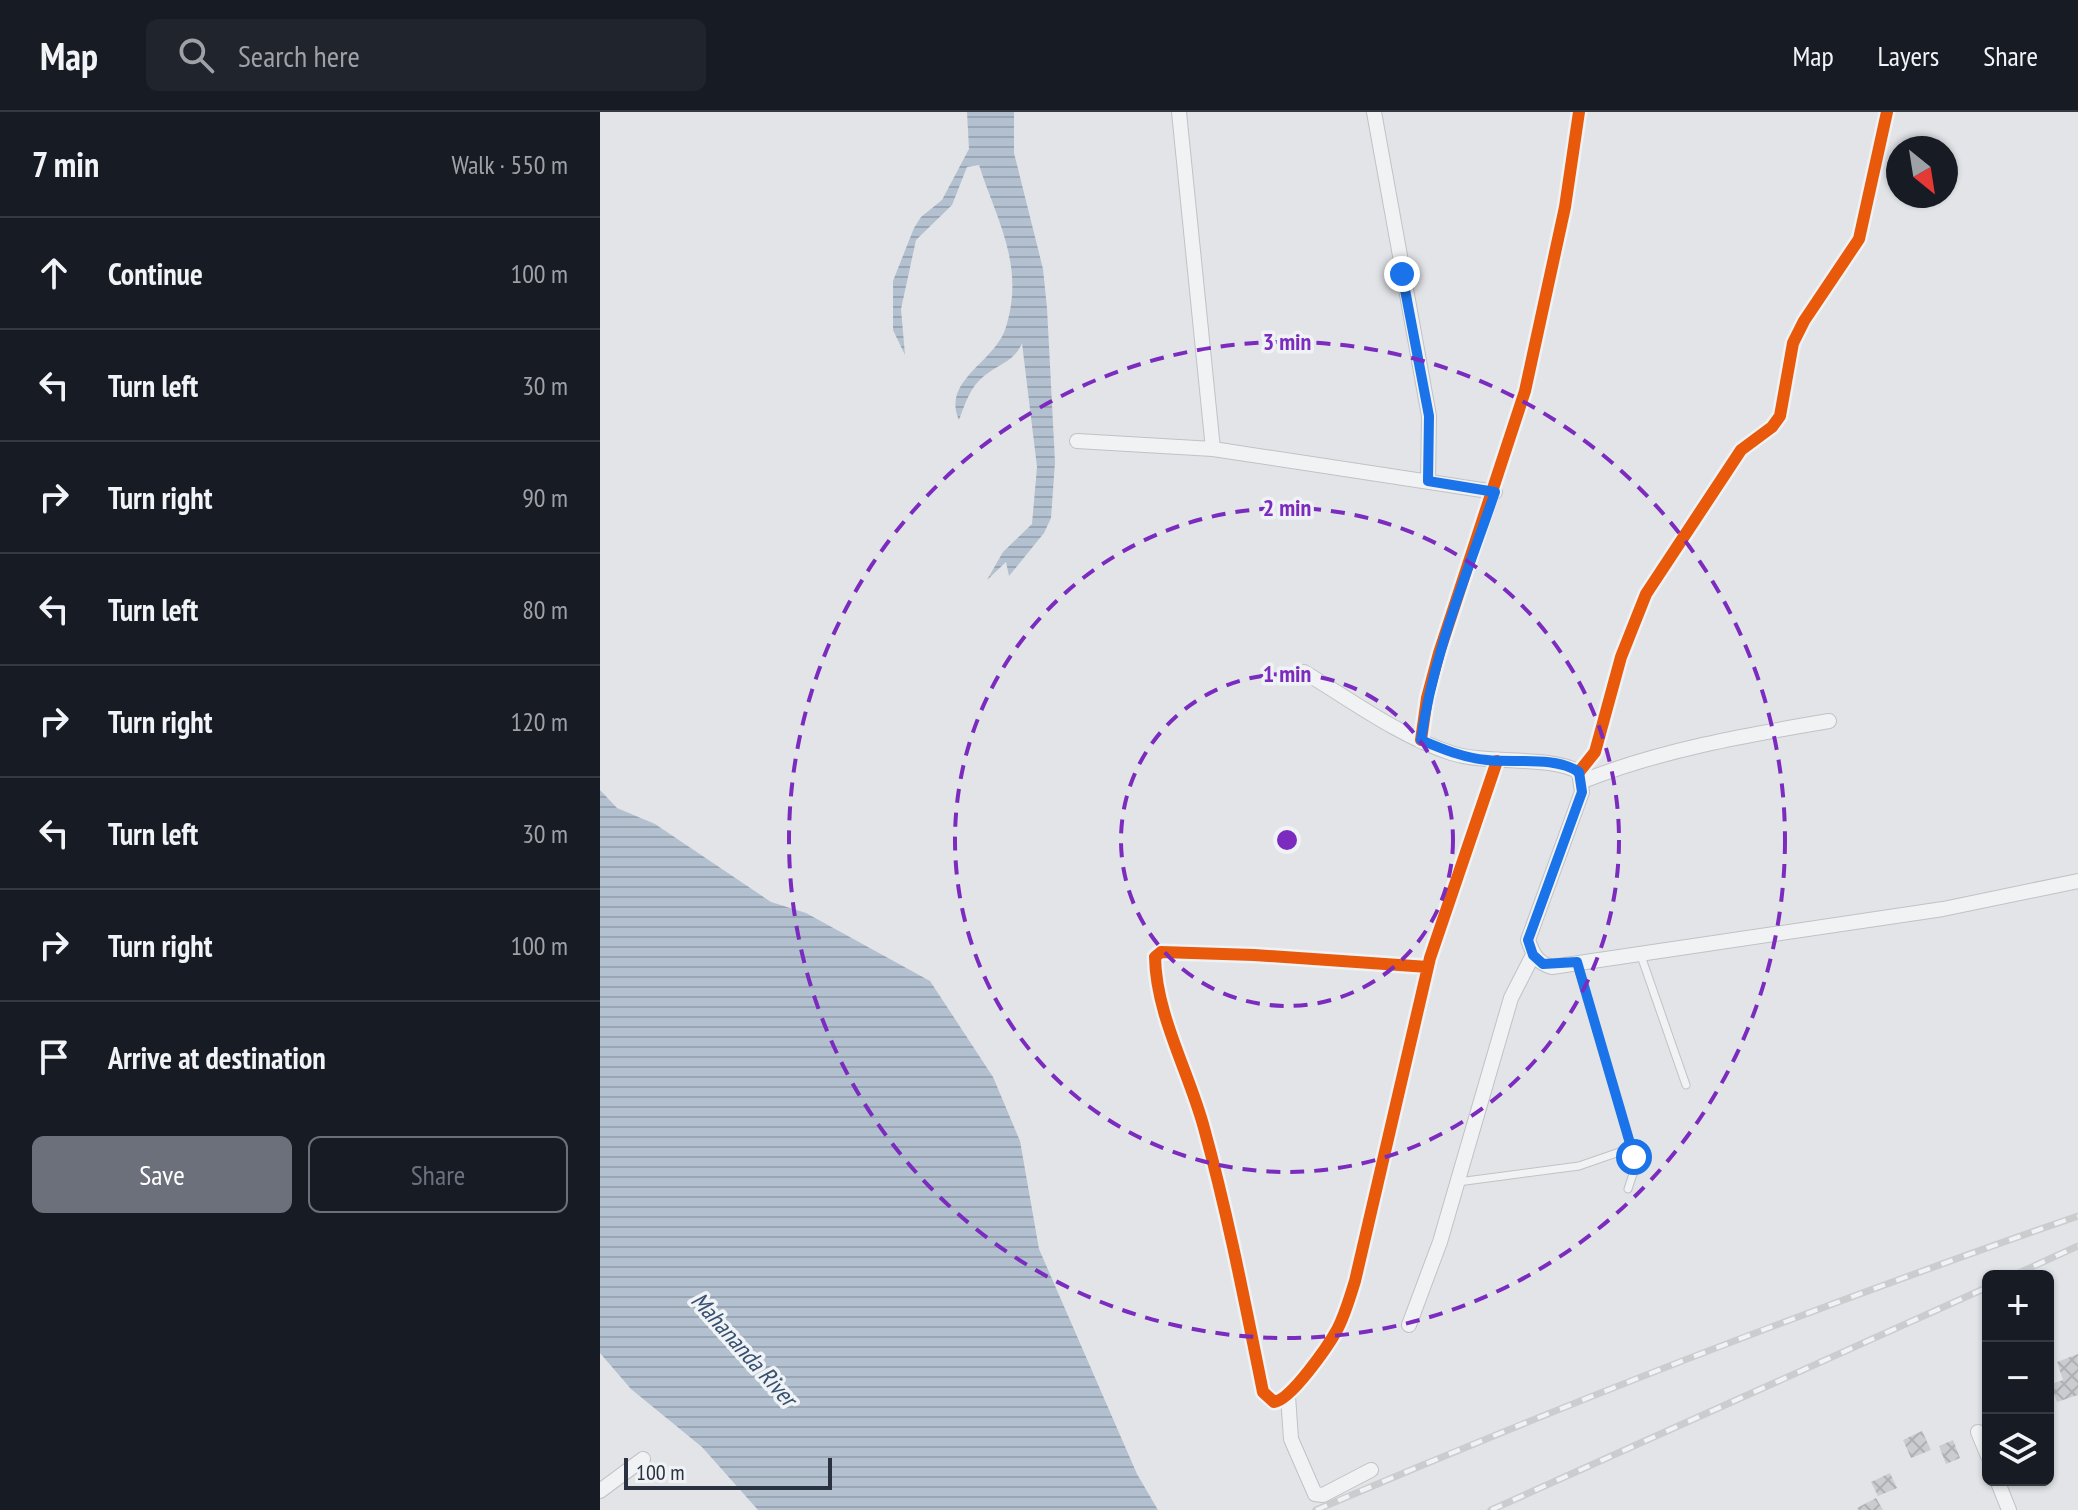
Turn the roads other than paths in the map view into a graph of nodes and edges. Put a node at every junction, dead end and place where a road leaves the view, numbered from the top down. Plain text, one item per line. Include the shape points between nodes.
1 (1179, 112) edge
2 (1374, 112) edge
3 (1579, 112) edge
4 (1887, 112) edge
5 (1077, 441) dead end
6 (1213, 449) junction
7 (1428, 481) junction
8 (1495, 492) junction
9 (1304, 672) dead end
10 (1829, 721) dead end
11 (1421, 740) junction
12 (1497, 761) junction
13 (1581, 776) junction
14 (2078, 881) edge
15 (1640, 953) junction
16 (1533, 955) junction
17 (1577, 962) junction
18 (1428, 967) junction
19 (1686, 1085) dead end
20 (1631, 1148) junction
21 (1457, 1182) junction
22 (1628, 1189) dead end
23 (1409, 1325) dead end
24 (1288, 1396) junction
25 (1978, 1432) dead end
26 (1982, 1442) edge
27 (643, 1459) dead end
28 (1371, 1470) dead end
29 (1999, 1486) edge
30 (600, 1491) edge
31 (2009, 1510) edge

1 - 6 street
2 - 7 street via 1429,416
3 - 8 street via 1565,207 1525,391
4 - 13 street via 1859,239 1793,343 1780,416 1741,450 1646,594 1621,657 1595,752
5 - 6 street
6 - 7 street
7 - 8 street
8 - 11 street via 1439,653
9 - 11 street
10 - 13 street
11 - 12 street via 1452,753
12 - 13 street via 1566,765
12 - 18 street
13 - 16 street via 1528,940
14 - 15 street via 1943,909
15 - 17 street
15 - 19 lane
16 - 17 street via 1552,967
16 - 21 street via 1511,998
17 - 20 lane
18 - 24 street via 1355,1281 1336,1331
18 - 24 street via 1254,955 1161,952 1155,957 1161,996 1225,1210 1263,1392 1274,1402
20 - 21 lane via 1579,1166
20 - 22 lane via 1635,1168
21 - 23 street
24 - 28 street via 1291,1439 1315,1494 1323,1495
25 - 26 street
27 - 30 street
29 - 31 street

